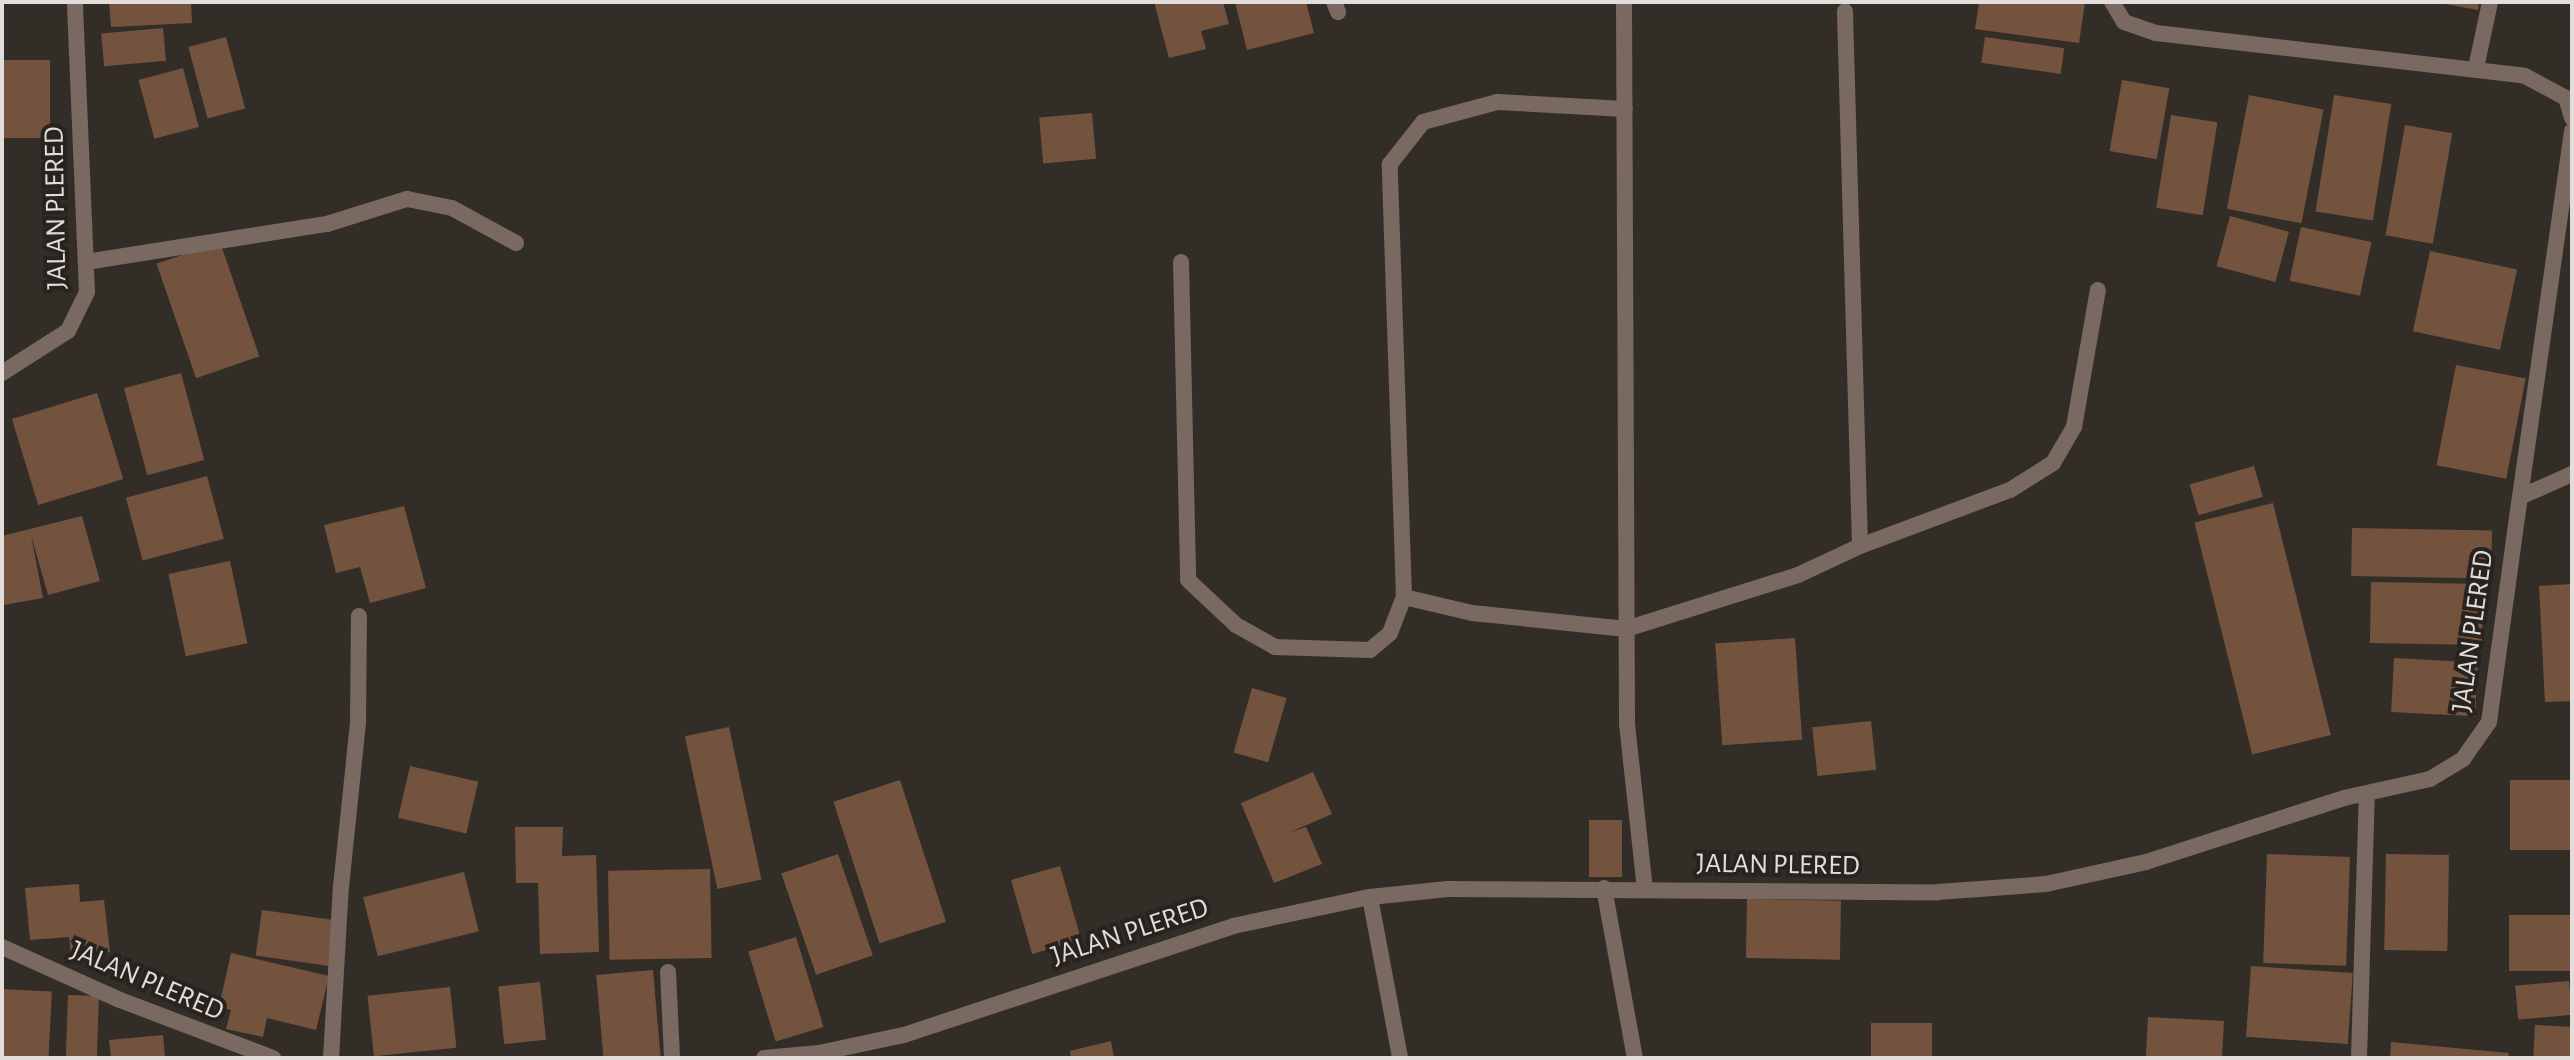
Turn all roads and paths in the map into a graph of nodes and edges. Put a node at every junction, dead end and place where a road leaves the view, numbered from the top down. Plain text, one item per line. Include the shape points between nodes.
1 (75, 2) edge
2 (1624, 2) edge
3 (2112, 2) edge
4 (2490, 2) edge
5 (1845, 11) dead end
6 (2476, 68) junction
7 (2569, 98) edge
8 (1625, 109) junction
9 (2572, 118) edge
10 (2572, 131) edge
11 (516, 243) dead end
12 (86, 262) junction
13 (1181, 262) dead end
14 (2098, 290) dead end
15 (2, 373) edge
16 (2572, 474) edge
17 (2520, 497) junction
18 (1860, 546) junction
19 (1404, 597) junction
20 (359, 616) dead end
21 (1626, 629) junction
22 (2367, 794) junction
23 (1604, 888) junction
24 (1645, 889) junction
25 (1370, 897) junction
26 (2, 947) edge
27 (668, 972) dead end
28 (273, 1058) edge
29 (331, 1058) edge
30 (672, 1058) edge
31 (764, 1058) edge
32 (1400, 1058) edge
33 (1635, 1058) edge
34 (2359, 1058) edge

1 - 12 street, JALAN PLERED
2 - 8 street
3 - 6 street via 2124,22 2156,33
4 - 6 street
5 - 18 street
6 - 7 street via 2525,76
7 - 9 street
8 - 19 street via 1497,102 1423,122 1390,164
8 - 21 street
10 - 17 street, JALAN PLERED
11 - 12 street via 452,208 407,199 327,224
12 - 15 street, JALAN PLERED via 87,292 68,331
13 - 19 street via 1188,580 1236,625 1275,647 1370,650 1390,633
14 - 18 street via 2074,427 2053,463 2010,490
16 - 17 street
17 - 22 street, JALAN PLERED via 2489,722 2463,759 2444,772
18 - 21 street via 1798,575
19 - 21 street via 1472,613
20 - 29 street via 358,723
21 - 24 street via 1627,724
22 - 24 street, JALAN PLERED via 2146,862 2046,884 1938,892
22 - 34 street
23 - 24 street, JALAN PLERED
23 - 25 street, JALAN PLERED via 1448,889
23 - 33 street
25 - 31 street, JALAN PLERED via 1233,926 904,1035
25 - 32 street
26 - 28 street, JALAN PLERED via 120,1000
27 - 30 street

